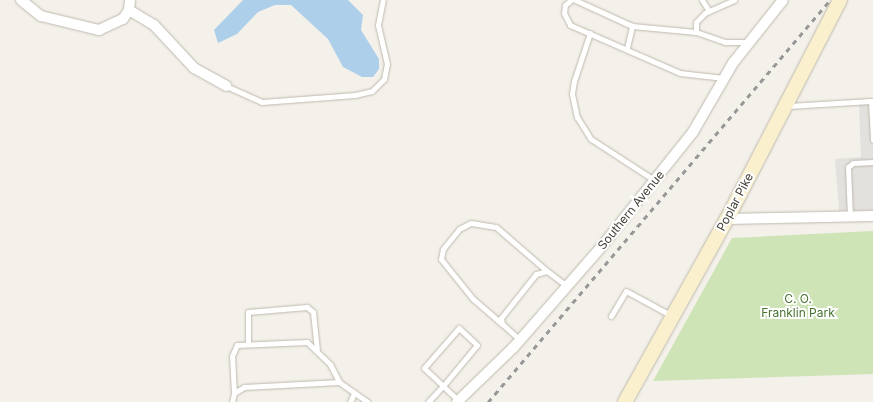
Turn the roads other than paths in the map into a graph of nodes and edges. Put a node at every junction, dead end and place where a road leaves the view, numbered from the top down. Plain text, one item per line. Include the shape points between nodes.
1 (21, 0) edge
2 (383, 0) edge
3 (571, 0) edge
4 (575, 0) edge
5 (702, 0) edge
6 (734, 0) edge
7 (783, 0) edge
8 (840, 0) edge
9 (130, 5) edge
10 (709, 11) junction
11 (632, 26) junction
12 (696, 32) junction
13 (590, 33) junction
14 (749, 42) junction
15 (627, 48) junction
16 (724, 78) junction
17 (226, 86) joint
18 (785, 106) junction
19 (873, 140) edge
20 (873, 162) edge
21 (654, 180) junction
22 (873, 216) edge
23 (850, 217) junction
24 (727, 219) junction
25 (547, 271) junction
26 (568, 286) junction
27 (611, 316) dead end
28 (673, 316) junction
29 (502, 324) junction
30 (520, 340) junction
31 (248, 344) junction
32 (317, 349) junction
33 (339, 382) junction
34 (443, 386) junction
35 (354, 393) junction
36 (234, 394) junction
37 (458, 401) edge
38 (232, 402) edge
39 (350, 402) edge
40 (368, 402) edge
41 (428, 402) edge
42 (625, 402) edge

1 - 9 street via 41,16 99,30 118,23
2 - 17 lane via 378,25 386,50 386,68 384,79 372,91 355,95 262,102
3 - 13 lane via 566,5 564,13 570,25
4 - 11 lane
5 - 10 lane
6 - 10 lane
7 - 14 street, Southern Avenue
8 - 18 main road, Poplar Pike
9 - 17 street via 154,25 194,68
10 - 12 lane via 696,22
11 - 12 lane
11 - 15 lane
12 - 14 lane via 725,42
13 - 15 lane
13 - 21 lane via 574,81 572,94 577,117 590,139
14 - 16 street, Southern Avenue
15 - 16 lane via 680,73
16 - 21 street, Southern Avenue via 693,132
18 - 19 lane via 871,101
18 - 24 main road, Poplar Pike
20 - 23 lane via 853,163 848,168
21 - 26 street, Southern Avenue
22 - 23 street
23 - 24 street
24 - 28 main road, Poplar Pike
25 - 26 lane
25 - 29 lane via 536,274 505,312
25 - 29 lane via 486,223 471,223 459,229 443,249 441,260 473,299
26 - 30 street, Southern Avenue
27 - 28 lane via 626,291
28 - 42 main road, Poplar Pike
29 - 30 lane
30 - 37 street, Southern Avenue
31 - 32 lane via 299,341
31 - 32 lane via 248,312 307,307 313,312
31 - 36 lane via 237,345 234,350
32 - 33 lane via 334,369
33 - 35 lane
33 - 36 lane via 244,387
34 - 34 lane via 424,368 459,328 477,345
34 - 37 lane
34 - 41 lane
35 - 39 lane
35 - 40 lane
36 - 38 lane

